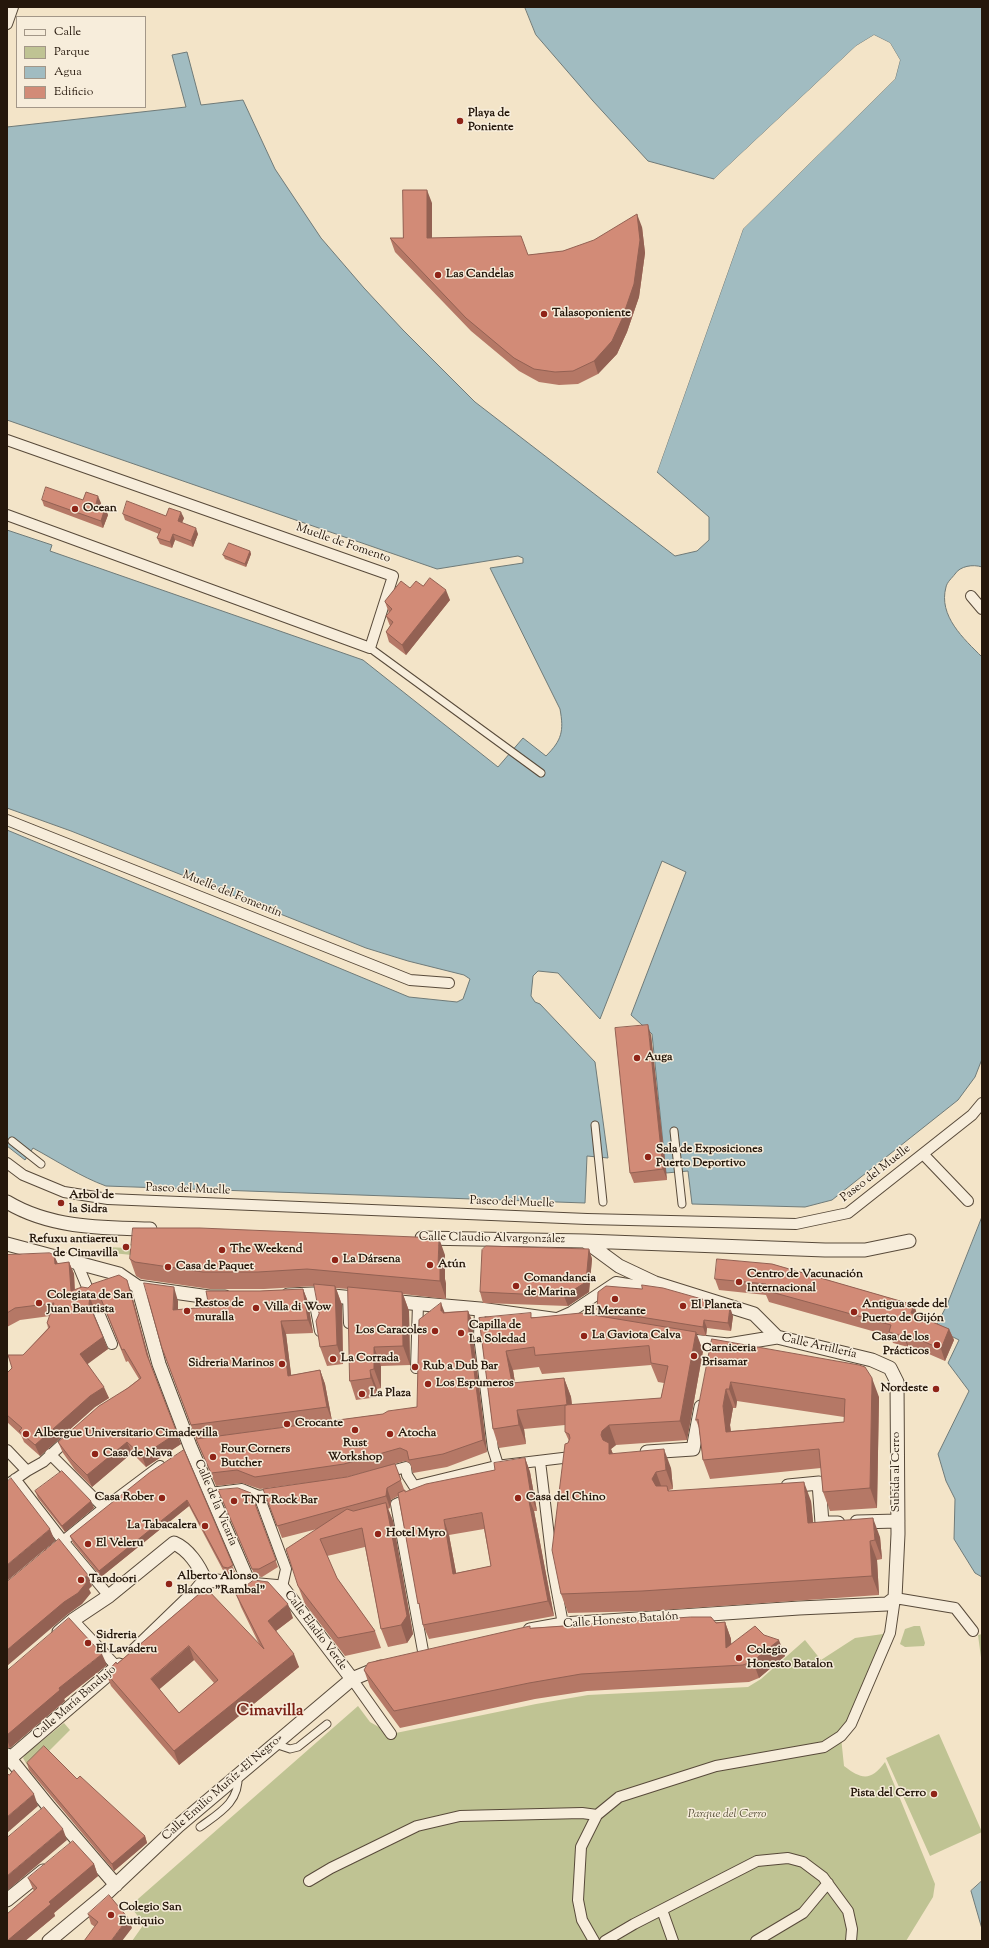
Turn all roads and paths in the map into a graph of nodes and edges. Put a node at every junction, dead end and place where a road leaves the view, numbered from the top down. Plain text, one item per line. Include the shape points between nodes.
1 (13, 7) edge
2 (7, 24) edge
3 (7, 440) edge
4 (7, 515) edge
5 (971, 596) dead end
6 (982, 608) edge
7 (370, 648) junction
8 (541, 773) dead end
9 (7, 820) edge
10 (449, 983) dead end
11 (982, 1103) edge
12 (595, 1125) dead end
13 (674, 1131) dead end
14 (12, 1141) dead end
15 (923, 1154) junction
16 (7, 1163) edge
17 (41, 1164) dead end
18 (968, 1201) dead end
19 (7, 1202) edge
20 (603, 1202) dead end
21 (682, 1204) dead end
22 (166, 1230) edge
23 (408, 1238) edge
24 (585, 1241) junction
25 (909, 1241) dead end
26 (7, 1244) edge
27 (77, 1263) junction
28 (656, 1283) junction
29 (138, 1287) junction
30 (90, 1294) edge
31 (313, 1294) junction
32 (278, 1296) edge
33 (240, 1297) edge
34 (348, 1297) junction
35 (418, 1304) junction
36 (480, 1310) junction
37 (99, 1313) edge
38 (555, 1319) junction
39 (578, 1322) edge
40 (320, 1334) edge
41 (349, 1335) edge
42 (668, 1337) edge
43 (777, 1337) junction
44 (112, 1344) edge
45 (713, 1345) junction
46 (711, 1358) edge
47 (872, 1360) joint
48 (416, 1368) edge
49 (703, 1396) edge
50 (78, 1430) edge
51 (7, 1450) edge
52 (632, 1453) edge
53 (50, 1454) junction
54 (571, 1457) edge
55 (540, 1461) junction
56 (166, 1462) edge
57 (498, 1466) junction
58 (26, 1471) junction
59 (371, 1477) edge
60 (11, 1482) edge
61 (414, 1486) junction
62 (772, 1488) edge
63 (290, 1492) edge
64 (210, 1493) junction
65 (259, 1496) junction
66 (104, 1508) junction
67 (398, 1513) junction
68 (385, 1517) edge
69 (898, 1521) junction
70 (63, 1541) junction
71 (41, 1560) edge
72 (204, 1580) junction
73 (248, 1583) junction
74 (282, 1587) junction
75 (109, 1596) junction
76 (895, 1598) junction
77 (73, 1620) junction
78 (563, 1624) junction
79 (973, 1631) dead end
80 (520, 1632) edge
81 (49, 1640) edge
82 (438, 1648) edge
83 (423, 1651) junction
84 (409, 1656) edge
85 (394, 1662) edge
86 (117, 1667) junction
87 (352, 1679) junction
88 (327, 1724) dead end
89 (391, 1734) dead end
90 (275, 1744) junction
91 (8, 1758) edge
92 (238, 1775) junction
93 (597, 1815) junction
94 (200, 1827) dead end
95 (52, 1863) edge
96 (309, 1881) dead end
97 (828, 1883) junction
98 (116, 1885) junction
99 (7, 1900) edge
100 (662, 1910) junction
101 (50, 1941) edge
102 (594, 1941) edge
103 (605, 1941) edge
104 (673, 1941) edge
105 (756, 1941) edge
106 (851, 1941) edge

1 - 2 street
3 - 7 street, Muelle de Fomento via 393,576
4 - 7 street
5 - 6 street
7 - 8 lane
9 - 10 street, Muelle del Fomentín via 410,980
11 - 15 street, Paseo del Muelle via 972,1115
12 - 20 lane
13 - 21 lane
14 - 17 lane
15 - 16 street, Paseo del Muelle via 848,1213 796,1224 587,1219 108,1199 64,1192 24,1175
15 - 18 street
19 - 22 street via 38,1218 90,1227
23 - 24 street, Calle Claudio Alvargonzález
24 - 25 street, Calle Claudio Alvargonzález via 825,1250 865,1250
24 - 28 street via 619,1266
26 - 27 street
27 - 29 street via 118,1274
27 - 30 street
28 - 38 street via 640,1286 616,1282
28 - 43 street via 754,1314
29 - 33 street via 209,1297
29 - 64 street, Calle de la Vicaría via 159,1364
31 - 32 street
31 - 34 street
31 - 40 street
34 - 35 street
34 - 41 street
35 - 36 street
35 - 48 street
36 - 38 street
36 - 57 street via 479,1336 493,1449
37 - 44 street
38 - 39 street
42 - 45 street, Calle Artillería
43 - 45 street, Calle Artillería
43 - 47 street, Calle Artillería
45 - 46 street
47 - 69 street, Subida al Cerro via 890,1368 897,1382
49 - 52 street via 692,1449
50 - 53 street
51 - 58 street
53 - 58 street via 43,1462
53 - 66 street
54 - 55 street
55 - 57 street
55 - 78 street via 553,1570
56 - 66 street
57 - 61 street
58 - 60 street
59 - 61 street via 406,1467 407,1475
60 - 70 street
61 - 67 street via 415,1495 396,1504
62 - 69 street via 819,1483 822,1523
63 - 65 street
64 - 65 street via 242,1489
64 - 73 street, Calle de la Vicaría
65 - 74 street, Calle Eladio Verde via 286,1570
66 - 70 street
67 - 68 street
67 - 83 street
69 - 76 street, Subida al Cerro
70 - 71 street
70 - 75 street
72 - 73 street
72 - 75 street via 184,1547 174,1543
72 - 86 street, Calle María Bandujo via 195,1592
73 - 74 street
74 - 87 street, Calle Eladio Verde
75 - 77 street
76 - 78 street, Calle Honesto Batalón via 887,1604
76 - 79 street via 955,1608
76 - 93 street via 890,1633 851,1724 841,1736 824,1747 716,1766 619,1797
77 - 81 street
77 - 86 street
78 - 80 street, Calle Honesto Batalón
82 - 83 street
83 - 84 street
85 - 87 street
86 - 91 street, Calle María Bandujo
87 - 89 street, Calle Eladio Verde
87 - 90 street, Calle Emilio Muñíz «El Negro»
88 - 90 lane via 298,1747 290,1749
90 - 92 street, Calle Emilio Muñíz «El Negro»
91 - 98 street via 45,1811 74,1845
92 - 94 lane via 237,1791 232,1801
92 - 98 street, Calle Emilio Muñíz «El Negro» via 178,1826
93 - 96 street via 582,1813 460,1816 417,1826
93 - 102 street via 581,1847 578,1900 582,1920
95 - 99 street
97 - 100 street via 803,1862 788,1858 757,1861
97 - 105 street via 803,1913
97 - 106 street via 848,1911 852,1929
98 - 101 street, Calle Emilio Muñíz «El Negro»
100 - 103 street
100 - 104 street

